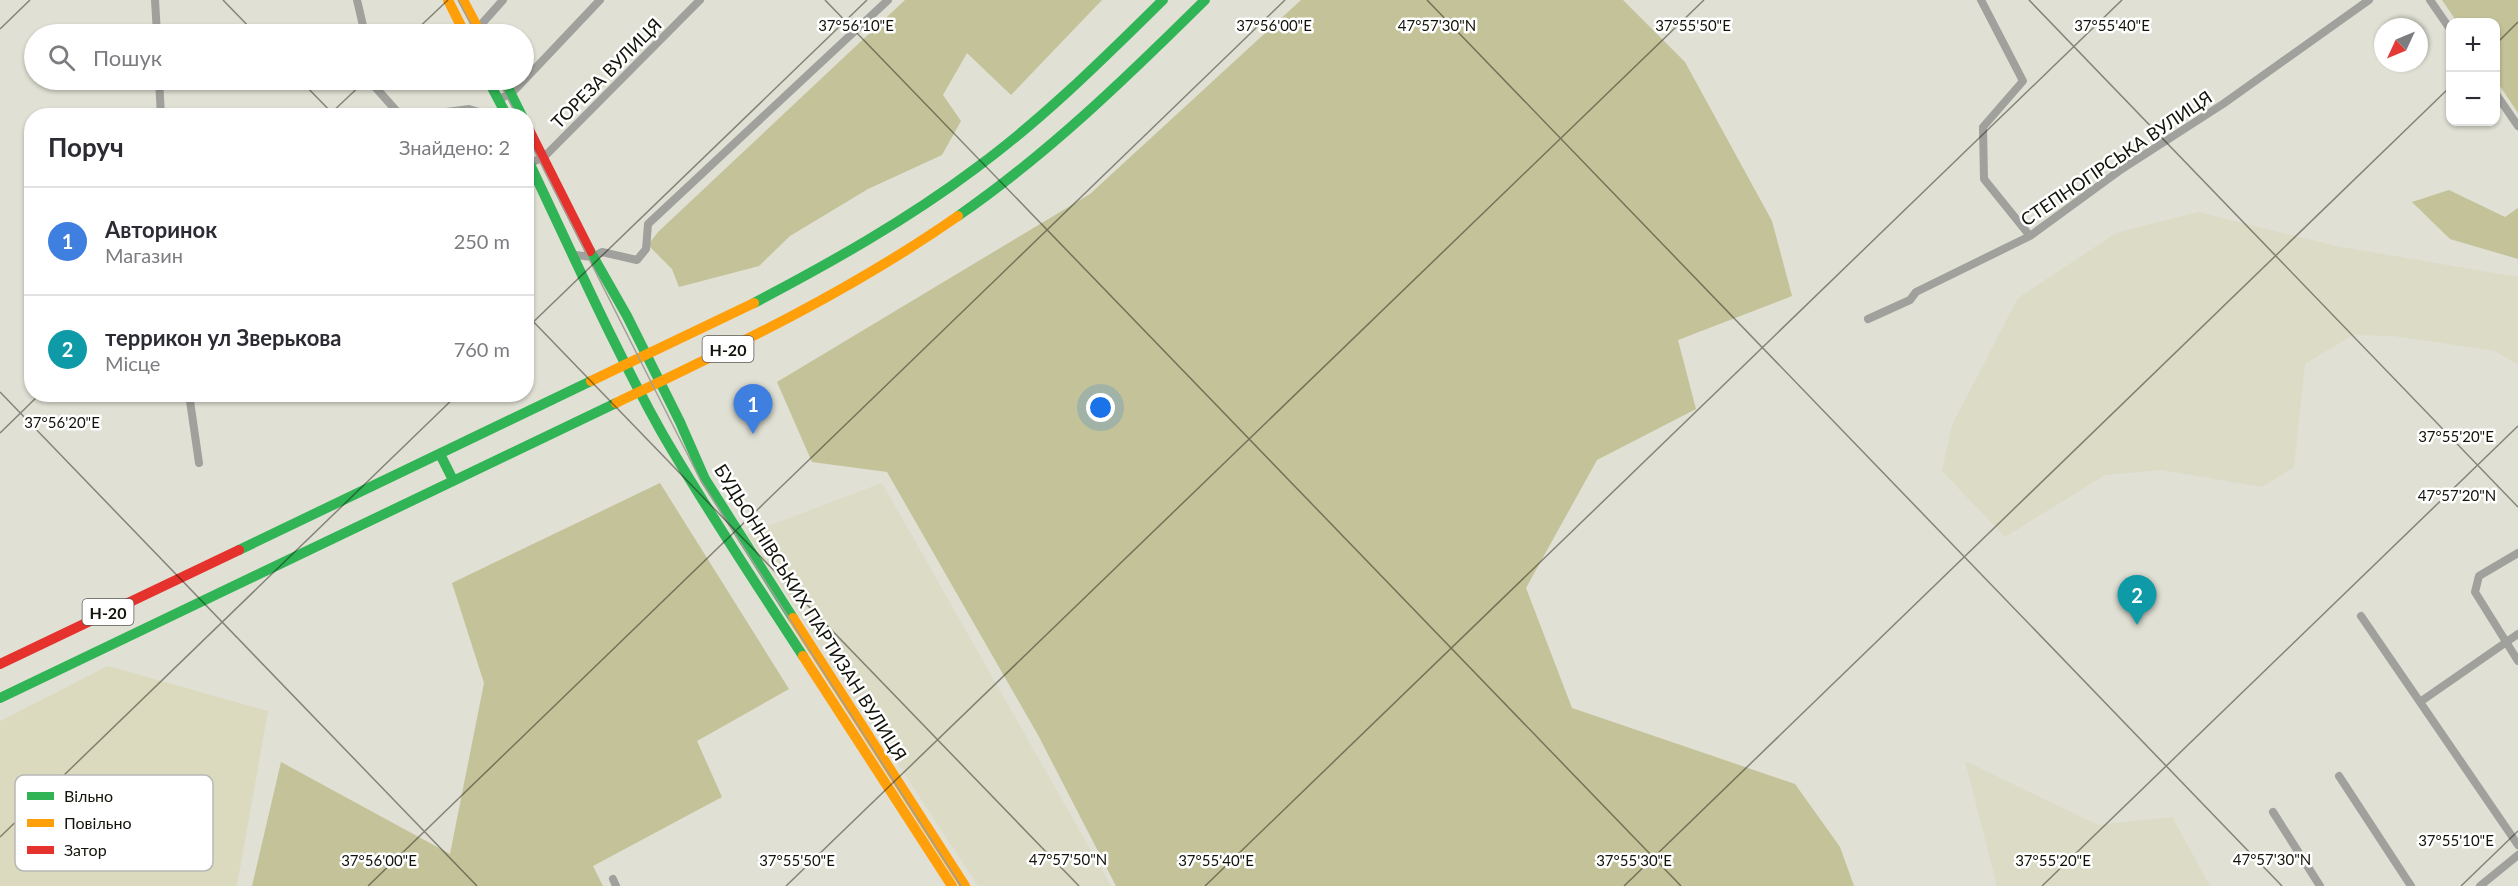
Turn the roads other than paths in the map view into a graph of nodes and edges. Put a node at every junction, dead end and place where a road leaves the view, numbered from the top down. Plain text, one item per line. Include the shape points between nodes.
1 (155, 0) edge
2 (357, 0) edge
3 (448, 0) edge
4 (463, 0) edge
5 (503, 0) edge
6 (600, 0) edge
7 (700, 0) edge
8 (888, 0) edge
9 (1163, 0) edge
10 (1205, 0) edge
11 (1981, 0) edge
12 (2369, 0) edge
13 (2430, 0) edge
14 (2358, 3) edge
15 (2446, 22) edge
16 (156, 24) edge
17 (363, 24) edge
18 (460, 24) edge
19 (475, 24) edge
20 (484, 24) edge
21 (534, 70) edge
22 (160, 90) edge
23 (378, 90) edge
24 (493, 90) edge
25 (509, 90) edge
26 (515, 90) edge
27 (511, 94) junction
28 (498, 99) junction
29 (2500, 100) edge
30 (161, 108) edge
31 (394, 108) edge
32 (503, 108) edge
33 (518, 108) edge
34 (2518, 126) edge
35 (534, 139) edge
36 (544, 157) junction
37 (534, 159) edge
38 (534, 172) edge
39 (2030, 236) junction
40 (575, 255) junction
41 (593, 256) junction
42 (1868, 319) dead end
43 (190, 402) edge
44 (440, 454) junction
45 (199, 463) dead end
46 (453, 480) junction
47 (2518, 553) edge
48 (2361, 616) dead end
49 (2518, 634) edge
50 (2505, 642) junction
51 (2518, 662) edge
52 (1, 664) edge
53 (0, 698) edge
54 (2420, 702) junction
55 (2339, 776) dead end
56 (2273, 812) dead end
57 (2518, 845) edge
58 (2518, 855) edge
59 (951, 886) edge
60 (965, 886) edge
61 (2320, 886) edge
62 (2410, 886) edge
63 (2480, 886) edge

1 - 16 street
2 - 17 street
3 - 18 main road
4 - 19 main road
5 - 20 street
6 - 21 street
7 - 36 street, ТОРЕЗА ВУЛИЦЯ
8 - 41 street via 648,224 646,249 637,260 602,252
9 - 44 main road, Н-20 via 1024,130 916,210 836,260 754,303
10 - 46 main road, Н-20 via 1043,152 931,237 769,330
11 - 39 street via 2023,81 1983,127 1984,179
12 - 14 street, СТЕПНОГІРСЬКА ВУЛИЦЯ
13 - 15 street
14 - 39 street, СТЕПНОГІРСЬКА ВУЛИЦЯ via 2223,104 2119,171
22 - 30 street
23 - 31 street
24 - 28 main road
25 - 27 main road, БУДЬОННІВСЬКИХ ПАРТИЗАН ВУЛИЦЯ
26 - 27 street
27 - 28 street
27 - 33 main road, БУДЬОННІВСЬКИХ ПАРТИЗАН ВУЛИЦЯ
28 - 32 main road
29 - 34 street
35 - 36 main road, БУДЬОННІВСЬКИХ ПАРТИЗАН ВУЛИЦЯ
36 - 37 street, ТОРЕЗА ВУЛИЦЯ
36 - 41 main road, БУДЬОННІВСЬКИХ ПАРТИЗАН ВУЛИЦЯ
38 - 40 main road, БУДЬОННІВСЬКИХ ПАРТИЗАН ВУЛИЦЯ
39 - 42 street, СТЕПНОГІРСЬКА ВУЛИЦЯ
40 - 41 street
40 - 59 main road, БУДЬОННІВСЬКИХ ПАРТИЗАН ВУЛИЦЯ via 660,431
41 - 60 main road, БУДЬОННІВСЬКИХ ПАРТИЗАН ВУЛИЦЯ via 680,422 705,479
43 - 45 street
44 - 46 main road
44 - 52 main road, Н-20
46 - 53 main road, Н-20
47 - 50 street via 2479,576 2475,592
48 - 54 street
49 - 50 street
50 - 51 street
50 - 54 street
54 - 57 street
55 - 62 street
56 - 61 street
58 - 63 street

